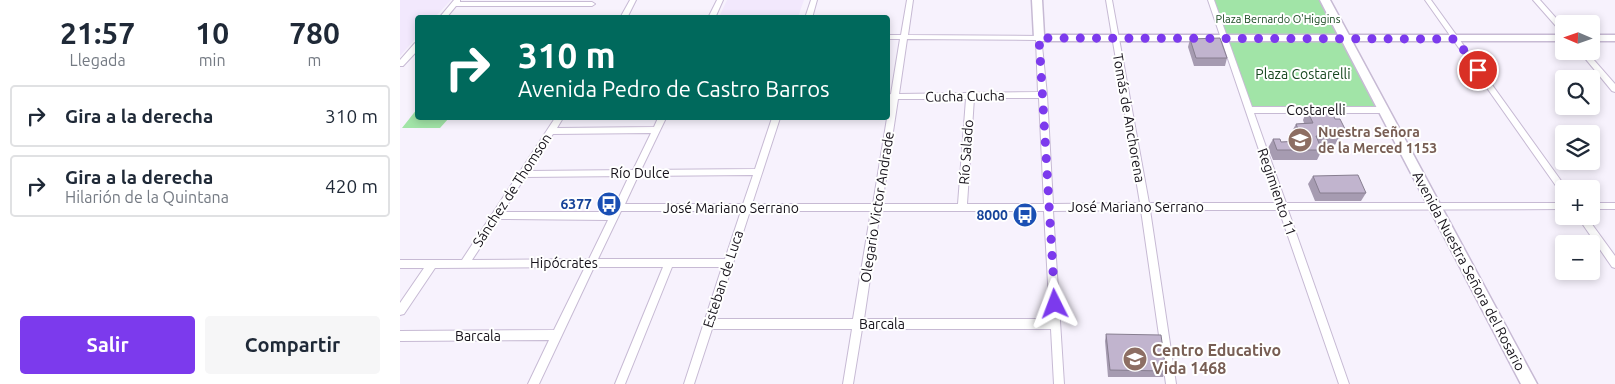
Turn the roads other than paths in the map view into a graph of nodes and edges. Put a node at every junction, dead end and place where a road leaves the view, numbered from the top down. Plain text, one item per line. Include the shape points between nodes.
1 (633, 0) edge
2 (720, 0) edge
3 (814, 0) edge
4 (910, 0) edge
5 (1037, 0) edge
6 (1109, 0) edge
7 (1211, 0) edge
8 (1325, 0) edge
9 (1428, 0) edge
10 (1536, 0) edge
11 (456, 2) edge
12 (592, 4) dead end
13 (445, 15) edge
14 (625, 15) edge
15 (712, 15) edge
16 (809, 15) edge
17 (1555, 21) edge
18 (890, 37) edge
19 (904, 37) junction
20 (1039, 38) junction
21 (1116, 38) junction
22 (1224, 38) junction
23 (1345, 38) junction
24 (1555, 38) edge
25 (1600, 38) edge
26 (1615, 38) edge
27 (1456, 39) junction
28 (415, 48) edge
29 (1590, 60) edge
30 (400, 64) edge
31 (1615, 89) edge
32 (1043, 95) junction
33 (970, 96) junction
34 (891, 97) edge
35 (1248, 110) junction
36 (1383, 110) junction
37 (558, 120) edge
38 (661, 120) edge
39 (775, 120) edge
40 (888, 120) edge
41 (656, 130) junction
42 (550, 131) junction
43 (758, 172) junction
44 (635, 173) junction
45 (523, 174) junction
46 (1556, 180) edge
47 (1282, 205) junction
48 (1435, 206) junction
49 (1555, 206) edge
50 (1600, 206) edge
51 (1615, 206) edge
52 (1049, 207) junction
53 (1145, 207) junction
54 (746, 208) junction
55 (877, 208) junction
56 (962, 208) junction
57 (616, 212) junction
58 (496, 215) junction
59 (1587, 225) edge
60 (465, 263) junction
61 (591, 263) junction
62 (668, 263) junction
63 (728, 263) junction
64 (400, 264) edge
65 (432, 264) junction
66 (1615, 264) edge
67 (400, 310) edge
68 (709, 324) junction
69 (1056, 324) junction
70 (858, 325) junction
71 (556, 335) junction
72 (400, 336) edge
73 (533, 384) edge
74 (620, 384) edge
75 (689, 384) edge
76 (848, 384) edge
77 (1059, 384) edge
78 (1171, 384) edge
79 (1344, 384) edge
80 (1529, 384) edge

1 - 14 street
2 - 15 street
3 - 16 street
4 - 19 street, Olegario Victor Andrade
5 - 20 street
6 - 21 street, Tomás de Anchorena
7 - 22 street, Regimiento 11
8 - 23 street, Avenida Nuestra Señora del Rosario
9 - 27 street
10 - 17 street
11 - 12 street
11 - 13 street
18 - 19 street
19 - 20 street
19 - 34 street, Olegario Victor Andrade
20 - 21 street
20 - 32 street
21 - 22 street
21 - 53 street, Tomás de Anchorena
22 - 23 street
22 - 35 street, Regimiento 11
23 - 27 street
23 - 36 street, Avenida Nuestra Señora del Rosario
24 - 27 street
25 - 26 street
27 - 46 street
28 - 30 street
29 - 31 street
32 - 33 street, Cucha Cucha
32 - 52 street
33 - 34 street, Cucha Cucha
33 - 56 street, Río Salado
35 - 36 street, Costarelli
35 - 47 street, Regimiento 11
36 - 48 street, Avenida Nuestra Señora del Rosario
37 - 42 street, Sánchez de Thomson
38 - 41 street
39 - 43 street, Esteban de Luca
40 - 55 street, Olegario Victor Andrade
41 - 42 street
41 - 44 street
42 - 45 street, Sánchez de Thomson
43 - 44 street, Río Dulce
43 - 54 street, Esteban de Luca
44 - 45 street, Río Dulce
44 - 57 street
45 - 58 street, Sánchez de Thomson
47 - 48 street, José Mariano Serrano
47 - 53 street, José Mariano Serrano
47 - 79 street, Regimiento 11
48 - 49 street, José Mariano Serrano
48 - 80 street, Avenida Nuestra Señora del Rosario
50 - 51 street
52 - 53 street, José Mariano Serrano
52 - 56 street, José Mariano Serrano
52 - 69 street
53 - 78 street, Tomás de Anchorena
54 - 55 street, José Mariano Serrano
54 - 57 street, José Mariano Serrano
54 - 63 street, Esteban de Luca
55 - 56 street, José Mariano Serrano
55 - 70 street, Olegario Victor Andrade
57 - 58 street, José Mariano Serrano
57 - 61 street
58 - 60 street, Sánchez de Thomson
59 - 66 street
60 - 61 street, Hipócrates
60 - 65 street, Hipócrates
61 - 62 street, Hipócrates
61 - 71 street
62 - 63 street, Hipócrates
62 - 74 street
63 - 68 street, Esteban de Luca
64 - 65 street, Hipócrates
65 - 67 street
68 - 70 street, Barcala
68 - 75 street, Esteban de Luca
69 - 70 street, Barcala
69 - 77 street
70 - 76 street, Olegario Victor Andrade
71 - 72 street, Barcala
71 - 73 street

